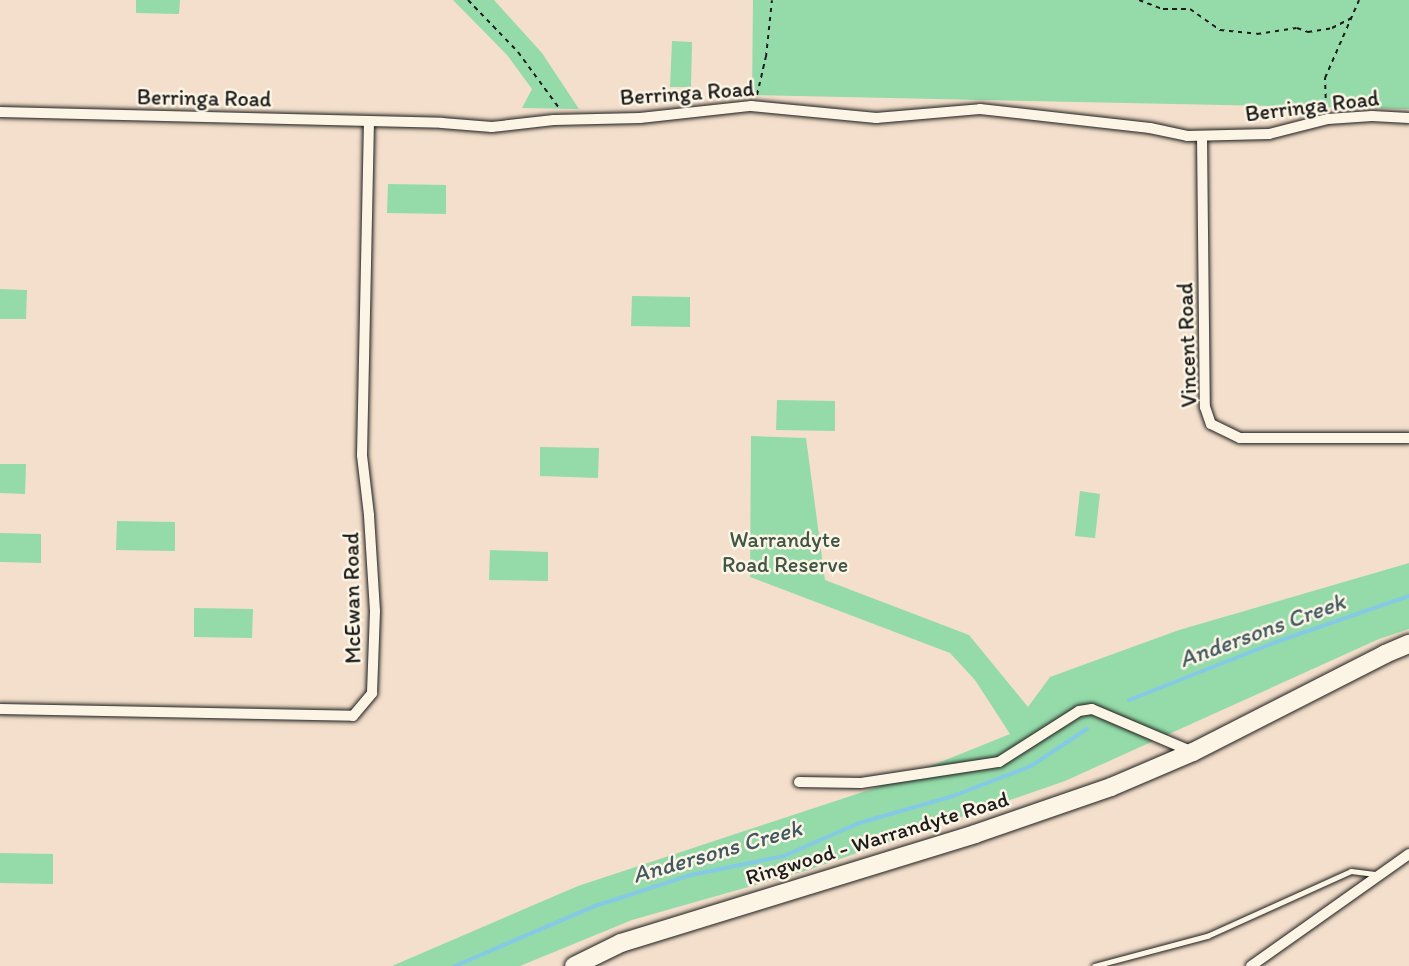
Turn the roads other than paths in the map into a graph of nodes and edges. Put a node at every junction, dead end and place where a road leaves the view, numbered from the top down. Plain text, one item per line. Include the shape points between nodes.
1 (0, 112) edge
2 (1409, 118) edge
3 (369, 121) junction
4 (1202, 136) junction
5 (1409, 438) edge
6 (1409, 644) edge
7 (0, 709) edge
8 (1193, 752) junction
9 (799, 782) dead end
10 (1409, 854) edge
11 (1380, 875) junction
12 (574, 966) edge
13 (1094, 966) edge
14 (1251, 966) edge

1 - 3 street, Berringa Road
2 - 4 street, Berringa Road via 1328,119 1269,134
3 - 4 street, Berringa Road via 492,127 751,106 876,118 980,109
3 - 7 street, McEwan Road via 362,455 375,611 372,693 353,716
4 - 5 street, Vincent Road via 1205,407 1211,424 1240,438
6 - 8 main road, Ringwood - Warrandyte Road
8 - 9 street, Ringwood - Warrandyte Road via 1092,709 1079,711 999,762 861,783
8 - 12 main road, Ringwood - Warrandyte Road via 1111,788 621,943
10 - 11 street
11 - 13 lane via 1351,871 1207,936
11 - 14 street

